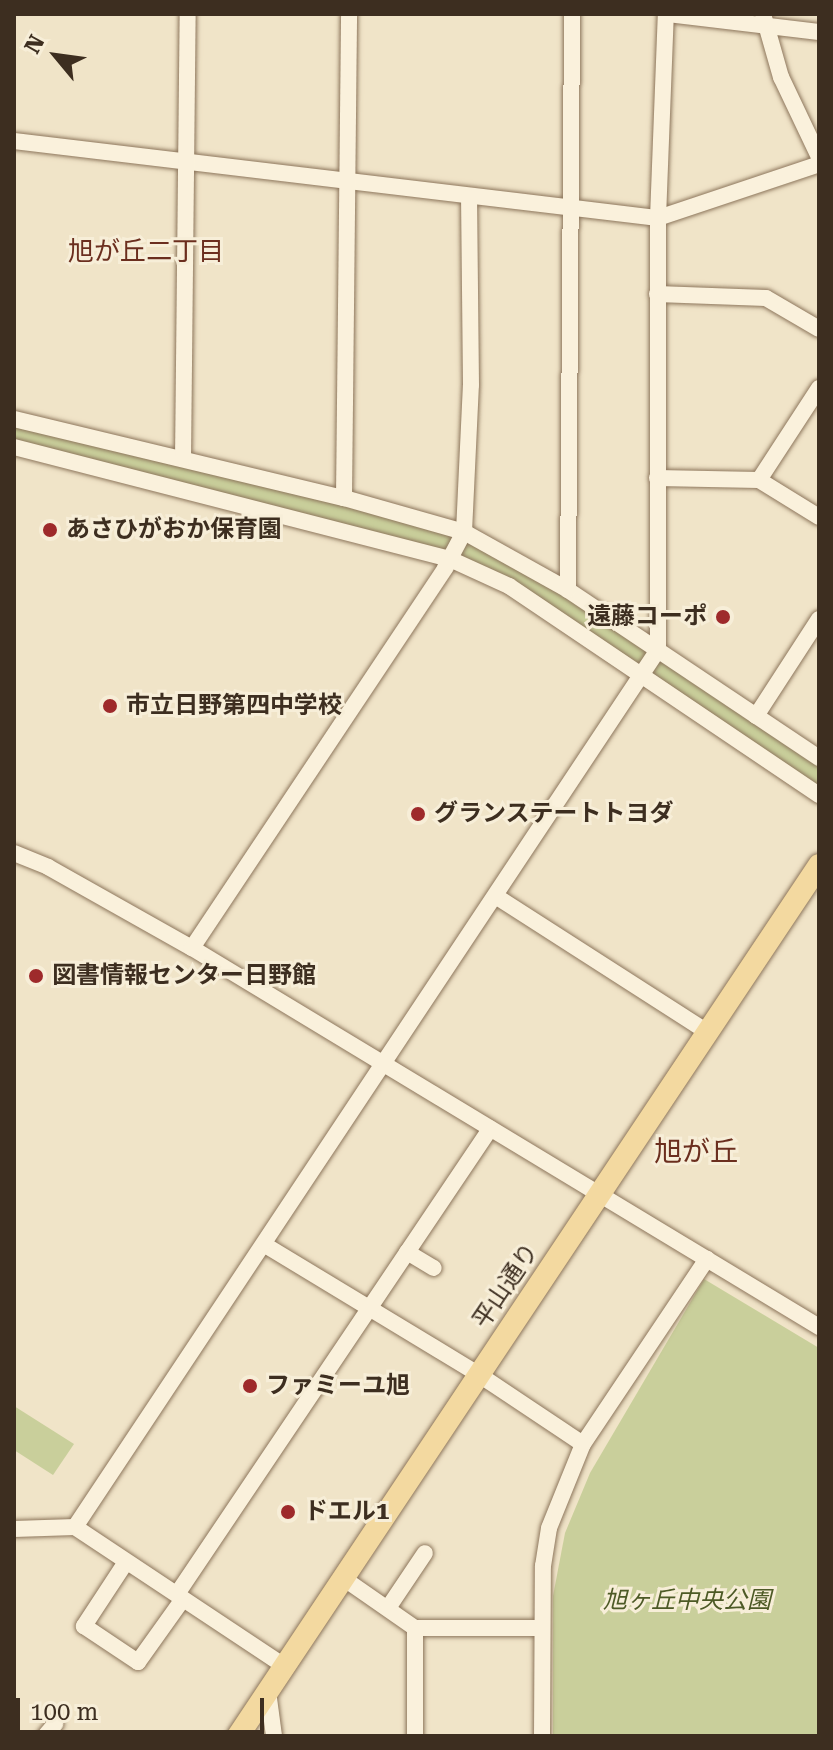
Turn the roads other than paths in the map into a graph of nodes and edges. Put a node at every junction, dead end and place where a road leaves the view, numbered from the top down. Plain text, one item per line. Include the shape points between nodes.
1 (188, 14) edge
2 (349, 14) edge
3 (572, 14) edge
4 (667, 14) edge
5 (764, 19) edge
6 (819, 32) edge
7 (14, 141) edge
8 (819, 157) edge
9 (188, 164) junction
10 (819, 164) edge
11 (348, 183) junction
12 (469, 198) junction
13 (569, 209) junction
14 (658, 218) junction
15 (657, 294) junction
16 (819, 329) edge
17 (819, 388) edge
18 (14, 419) edge
19 (14, 447) edge
20 (183, 459) junction
21 (657, 478) junction
22 (759, 480) junction
23 (344, 498) junction
24 (819, 517) edge
25 (464, 532) junction
26 (450, 559) junction
27 (568, 590) junction
28 (819, 619) edge
29 (658, 650) junction
30 (644, 675) junction
31 (756, 716) junction
32 (819, 758) edge
33 (819, 795) edge
34 (14, 853) edge
35 (819, 865) edge
36 (497, 897) junction
37 (192, 948) junction
38 (707, 1032) junction
39 (384, 1064) junction
40 (490, 1129) junction
41 (598, 1194) junction
42 (265, 1245) junction
43 (407, 1252) junction
44 (707, 1259) junction
45 (434, 1268) dead end
46 (369, 1307) junction
47 (819, 1327) edge
48 (478, 1374) junction
49 (583, 1444) junction
50 (75, 1527) junction
51 (14, 1529) edge
52 (425, 1553) dead end
53 (126, 1562) junction
54 (343, 1578) junction
55 (180, 1597) junction
56 (388, 1608) junction
57 (415, 1628) junction
58 (542, 1628) junction
59 (284, 1666) junction
60 (268, 1691) junction
61 (238, 1736) edge
62 (274, 1736) edge
63 (415, 1736) edge
64 (542, 1736) edge

1 - 9 street
2 - 11 street
3 - 13 street
4 - 5 street
4 - 14 street
5 - 6 street
5 - 8 street via 781,77
7 - 9 street
9 - 11 street
9 - 20 street
10 - 14 street
11 - 12 street
11 - 23 street
12 - 13 street
12 - 25 street via 471,385
13 - 14 street
13 - 27 street
14 - 15 street
15 - 16 street via 766,298
15 - 21 street
17 - 22 street
18 - 20 street
19 - 26 street
20 - 23 street
21 - 22 street
21 - 29 street
22 - 24 street
23 - 25 street
25 - 26 street
25 - 27 street
26 - 30 street via 509,586
26 - 37 street
27 - 29 street
28 - 31 street
29 - 30 street
29 - 31 street
30 - 33 street
30 - 36 street
31 - 32 street
34 - 37 street via 60,873
35 - 38 main road, 平山通り
36 - 38 street
36 - 39 street
37 - 39 street
38 - 41 main road, 平山通り
39 - 40 street
39 - 42 street
40 - 41 street
40 - 43 street
41 - 44 street
41 - 48 main road, 平山通り
42 - 46 street
42 - 50 street
43 - 45 street
43 - 46 street
44 - 47 street
44 - 49 street
46 - 48 street
46 - 55 street
48 - 49 street
48 - 54 main road, 平山通り
49 - 58 street via 549,1528
50 - 51 street
50 - 53 street
52 - 56 street
53 - 55 street
53 - 55 street via 84,1626 138,1662
54 - 56 street
54 - 59 main road, 平山通り
55 - 59 street
56 - 57 street
57 - 58 street
57 - 63 street
58 - 64 street
59 - 60 main road, 平山通り
60 - 61 main road, 平山通り
60 - 62 street

